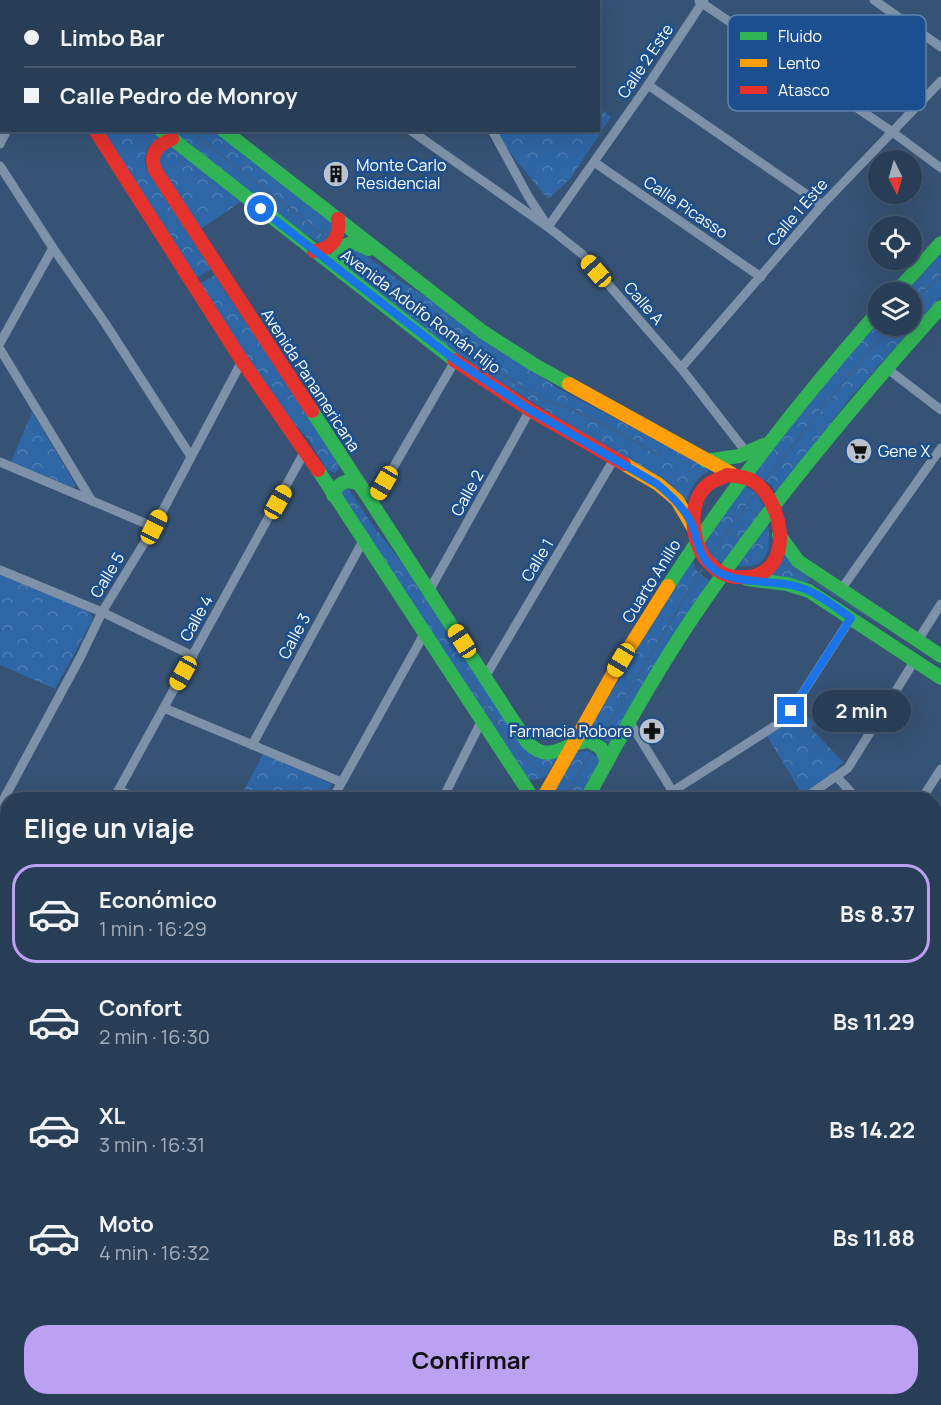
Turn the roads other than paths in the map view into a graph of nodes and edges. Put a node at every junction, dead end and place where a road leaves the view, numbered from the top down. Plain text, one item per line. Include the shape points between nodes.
1 (874, 0) edge
2 (702, 1) edge
3 (895, 15) edge
4 (728, 19) edge
5 (926, 36) edge
6 (941, 47) edge
7 (941, 81) edge
8 (648, 85) junction
9 (926, 96) edge
10 (862, 111) edge
11 (911, 111) edge
12 (891, 131) junction
13 (96, 132) edge
14 (163, 132) edge
15 (226, 132) edge
16 (413, 132) edge
17 (493, 132) edge
18 (172, 140) junction
19 (594, 162) junction
20 (0, 166) edge
21 (941, 168) edge
22 (822, 205) junction
23 (338, 222) junction
24 (548, 227) junction
25 (941, 243) edge
26 (53, 248) junction
27 (316, 251) junction
28 (341, 269) junction
29 (761, 277) junction
30 (415, 280) junction
31 (905, 282) edge
32 (941, 307) edge
33 (868, 323) edge
34 (0, 343) edge
35 (0, 350) edge
36 (455, 360) junction
37 (242, 361) junction
38 (681, 368) junction
39 (885, 368) junction
40 (530, 410) junction
41 (941, 410) edge
42 (770, 441) junction
43 (941, 448) edge
44 (305, 451) junction
45 (747, 453) junction
46 (190, 455) junction
47 (614, 459) junction
48 (0, 462) edge
49 (706, 462) junction
50 (347, 464) junction
51 (737, 475) junction
52 (322, 476) junction
53 (359, 484) junction
54 (333, 495) junction
55 (92, 501) junction
56 (372, 504) junction
57 (773, 507) junction
58 (154, 527) junction
59 (695, 535) junction
60 (779, 535) junction
61 (363, 541) junction
62 (0, 570) edge
63 (730, 576) junction
64 (768, 581) junction
65 (429, 591) junction
66 (840, 591) junction
67 (705, 601) junction
68 (941, 604) edge
69 (102, 612) junction
70 (851, 618) junction
71 (890, 622) junction
72 (424, 634) junction
73 (879, 637) junction
74 (918, 640) junction
75 (193, 656) junction
76 (941, 656) edge
77 (915, 660) junction
78 (485, 677) junction
79 (941, 678) edge
80 (164, 708) junction
81 (482, 720) junction
82 (629, 721) junction
83 (252, 746) junction
84 (571, 747) junction
85 (607, 761) junction
86 (941, 768) edge
87 (837, 777) junction
88 (341, 783) junction
89 (118, 790) joint
90 (8, 792) edge
91 (123, 792) edge
92 (336, 792) edge
93 (446, 792) edge
94 (529, 792) edge
95 (546, 792) edge
96 (590, 792) edge
97 (673, 792) edge
98 (682, 792) edge
99 (814, 792) edge
100 (851, 792) edge
101 (926, 792) edge

1 - 3 street
2 - 4 street
2 - 8 street, Calle 2 Este
5 - 6 street
7 - 9 street, Calle 1 Este
8 - 19 street, Calle 2 Este
8 - 22 street
10 - 12 street
11 - 12 street, Calle 1 Este
12 - 21 street
12 - 22 street, Calle 1 Este
13 - 37 main road
14 - 18 main road, Avenida Adolfo Román Hijo
15 - 23 main road, Avenida Adolfo Román Hijo
16 - 24 street, Calle A
17 - 24 street
18 - 27 main road, Avenida Adolfo Román Hijo
18 - 50 main road, Avenida Panamericana via 154,150 155,170
19 - 24 street, Calle 2 Este
19 - 29 street, Calle Picasso
20 - 26 street
22 - 29 street, Calle 1 Este
23 - 27 main road via 339,234 333,244
23 - 30 main road, Avenida Adolfo Román Hijo
24 - 38 street, Calle A via 582,254
25 - 31 main road
26 - 34 street
26 - 46 street
27 - 28 main road, Avenida Adolfo Román Hijo
28 - 30 main road via 337,255 342,247 353,242
28 - 36 main road, Avenida Adolfo Román Hijo
29 - 38 street, Calle 1 Este
30 - 49 main road, Avenida Adolfo Román Hijo via 533,364
32 - 39 main road
33 - 42 main road, Cuarto Anillo
35 - 55 street
36 - 40 main road, Avenida Adolfo Román Hijo
36 - 56 street
37 - 44 main road
37 - 46 street, Calle 5
38 - 45 street, Calle A
39 - 41 street
39 - 57 main road
40 - 47 main road, Avenida Adolfo Román Hijo
40 - 65 street, Calle 2
42 - 45 main road
42 - 51 main road, Cuarto Anillo
43 - 66 street
44 - 52 main road
44 - 75 street, Calle 4
45 - 49 main road
46 - 58 street, Calle 5
47 - 59 main road, Avenida Adolfo Román Hijo via 677,500
47 - 78 street, Calle 1
48 - 55 street
49 - 51 main road, Avenida Adolfo Román Hijo
50 - 52 main road via 345,473 338,478 329,480
50 - 53 main road, Avenida Panamericana
51 - 57 main road, Avenida Adolfo Román Hijo via 761,486
51 - 59 main road, Cuarto Anillo
51 - 59 main road via 715,478 703,489 695,509
52 - 54 main road
53 - 54 main road via 343,481
53 - 56 main road, Avenida Panamericana
54 - 61 main road
55 - 58 street
56 - 65 main road, Avenida Panamericana
57 - 60 main road
57 - 63 main road
58 - 69 street, Calle 5
59 - 63 main road, Avenida Adolfo Román Hijo via 707,563
59 - 84 main road, Cuarto Anillo
60 - 63 main road via 771,565 757,575
60 - 66 main road via 798,561
61 - 72 main road
61 - 83 street, Calle 3
62 - 69 street
63 - 64 main road
63 - 67 main road
64 - 67 main road via 729,590
64 - 70 main road via 809,591
65 - 78 main road, Avenida Panamericana
66 - 71 main road
67 - 82 main road
68 - 74 street
69 - 75 street
69 - 90 street, Calle 5
70 - 73 main road
70 - 98 street via 781,722
71 - 73 main road
71 - 74 main road
72 - 81 main road
72 - 88 street
73 - 77 main road
74 - 76 main road
75 - 80 street, Calle 4
77 - 79 main road
77 - 87 street via 854,761
78 - 84 main road, Avenida Panamericana via 534,749 552,754
80 - 83 street
80 - 89 street, Calle 4
81 - 93 street
81 - 94 main road
82 - 85 main road
82 - 97 street
83 - 88 street
84 - 85 main road, Avenida Panamericana via 583,742 596,744 603,749
84 - 95 main road, Cuarto Anillo
85 - 96 main road
86 - 101 street
87 - 99 street
87 - 100 street
88 - 92 street
89 - 91 street

